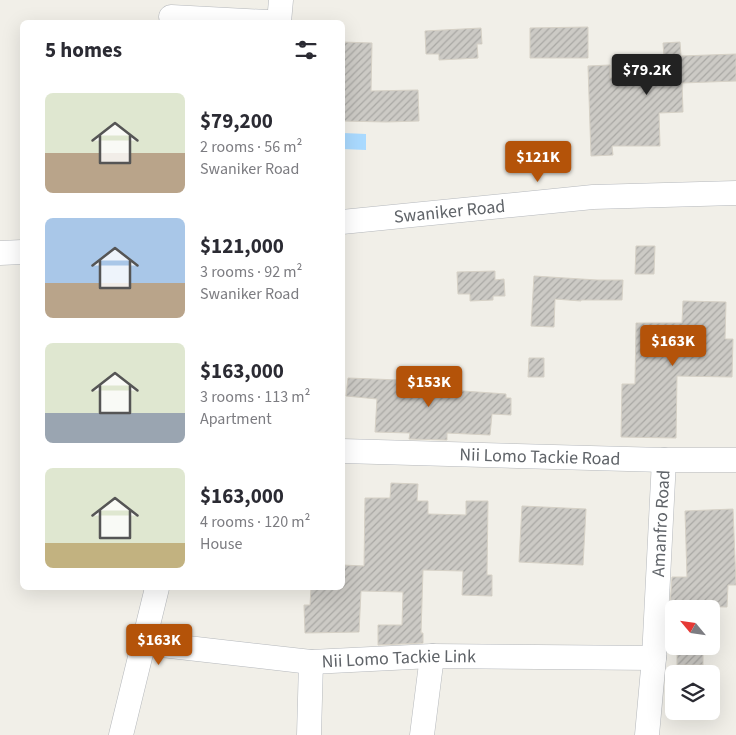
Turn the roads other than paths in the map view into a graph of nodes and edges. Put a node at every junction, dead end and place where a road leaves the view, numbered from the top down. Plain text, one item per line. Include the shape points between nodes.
1 (281, 0) edge
2 (171, 17) dead end
3 (229, 20) edge
4 (278, 20) edge
5 (736, 194) edge
6 (345, 222) edge
7 (345, 452) edge
8 (664, 460) junction
9 (736, 460) edge
10 (157, 590) edge
11 (144, 643) junction
12 (432, 656) junction
13 (654, 658) junction
14 (311, 662) junction
15 (121, 735) edge
16 (309, 735) edge
17 (422, 735) edge
18 (647, 735) edge

1 - 4 street
2 - 3 street
5 - 6 street, Swaniker Road via 593,197
7 - 8 street, Nii Lomo Tackie Road
8 - 9 street, Nii Lomo Tackie Road
8 - 13 street, Amanfro Road
10 - 11 street
11 - 14 street, Nii Lomo Tackie Link
11 - 15 street
12 - 13 street, Nii Lomo Tackie Link
12 - 14 street, Nii Lomo Tackie Link
12 - 17 street
13 - 18 street, Amanfro Road
14 - 16 street

